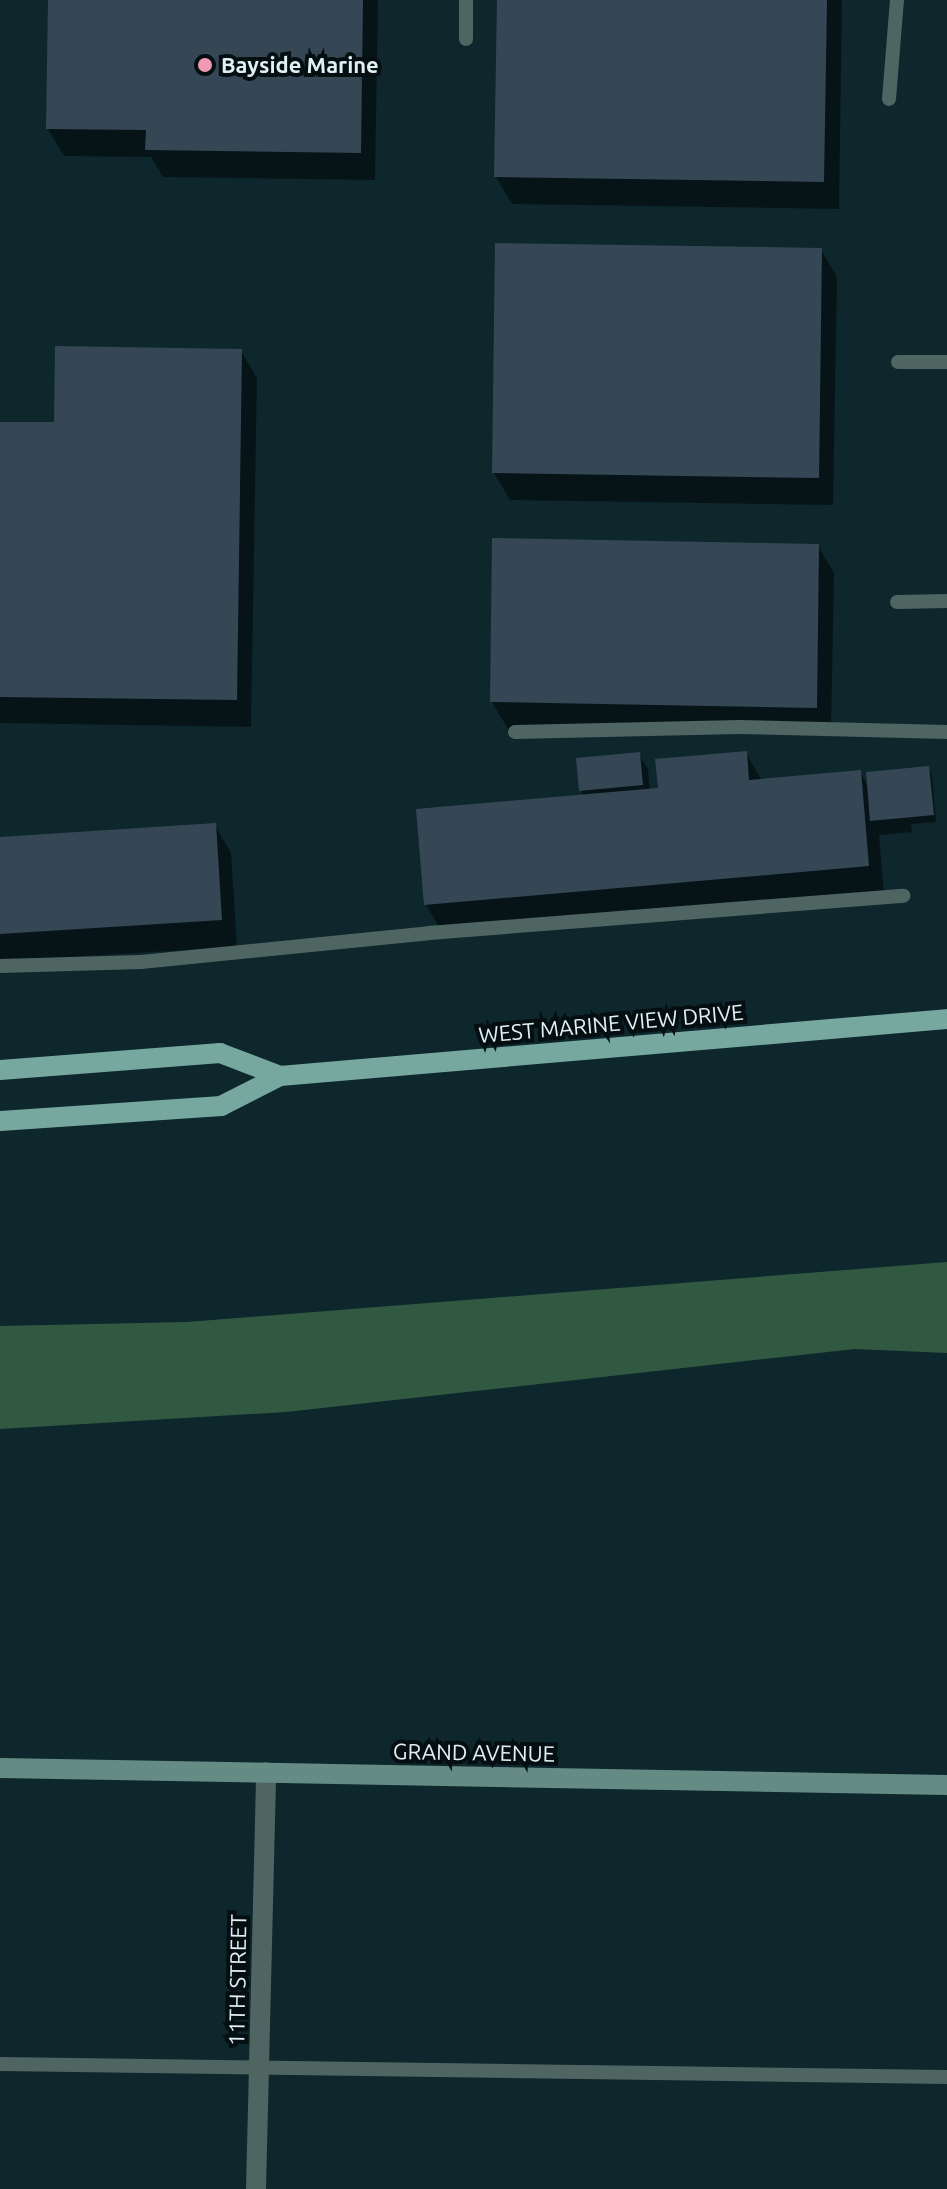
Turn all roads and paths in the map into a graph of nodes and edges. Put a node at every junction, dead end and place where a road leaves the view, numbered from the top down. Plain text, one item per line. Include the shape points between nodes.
1 (466, 0) edge
2 (897, 0) edge
3 (466, 39) dead end
4 (889, 99) dead end
5 (898, 362) dead end
6 (947, 362) edge
7 (947, 601) edge
8 (897, 602) dead end
9 (515, 732) dead end
10 (947, 732) edge
11 (904, 896) dead end
12 (0, 966) edge
13 (947, 1019) edge
14 (0, 1070) edge
15 (280, 1076) junction
16 (0, 1121) edge
17 (0, 1768) edge
18 (266, 1772) junction
19 (947, 1785) edge
20 (0, 2064) edge
21 (259, 2068) junction
22 (947, 2077) edge
23 (256, 2189) edge

1 - 3 lane
2 - 4 lane
5 - 6 lane
7 - 8 lane
9 - 10 lane via 724,727
11 - 12 lane via 444,931 141,962
13 - 15 main road, WEST MARINE VIEW DRIVE
14 - 15 main road, WEST MARINE VIEW DRIVE via 220,1053
15 - 16 main road, WEST MARINE VIEW DRIVE via 221,1106
17 - 18 street, GRAND AVENUE
18 - 19 street, GRAND AVENUE
18 - 21 street, 11TH STREET
20 - 21 lane
21 - 22 lane
21 - 23 street, 11TH STREET

